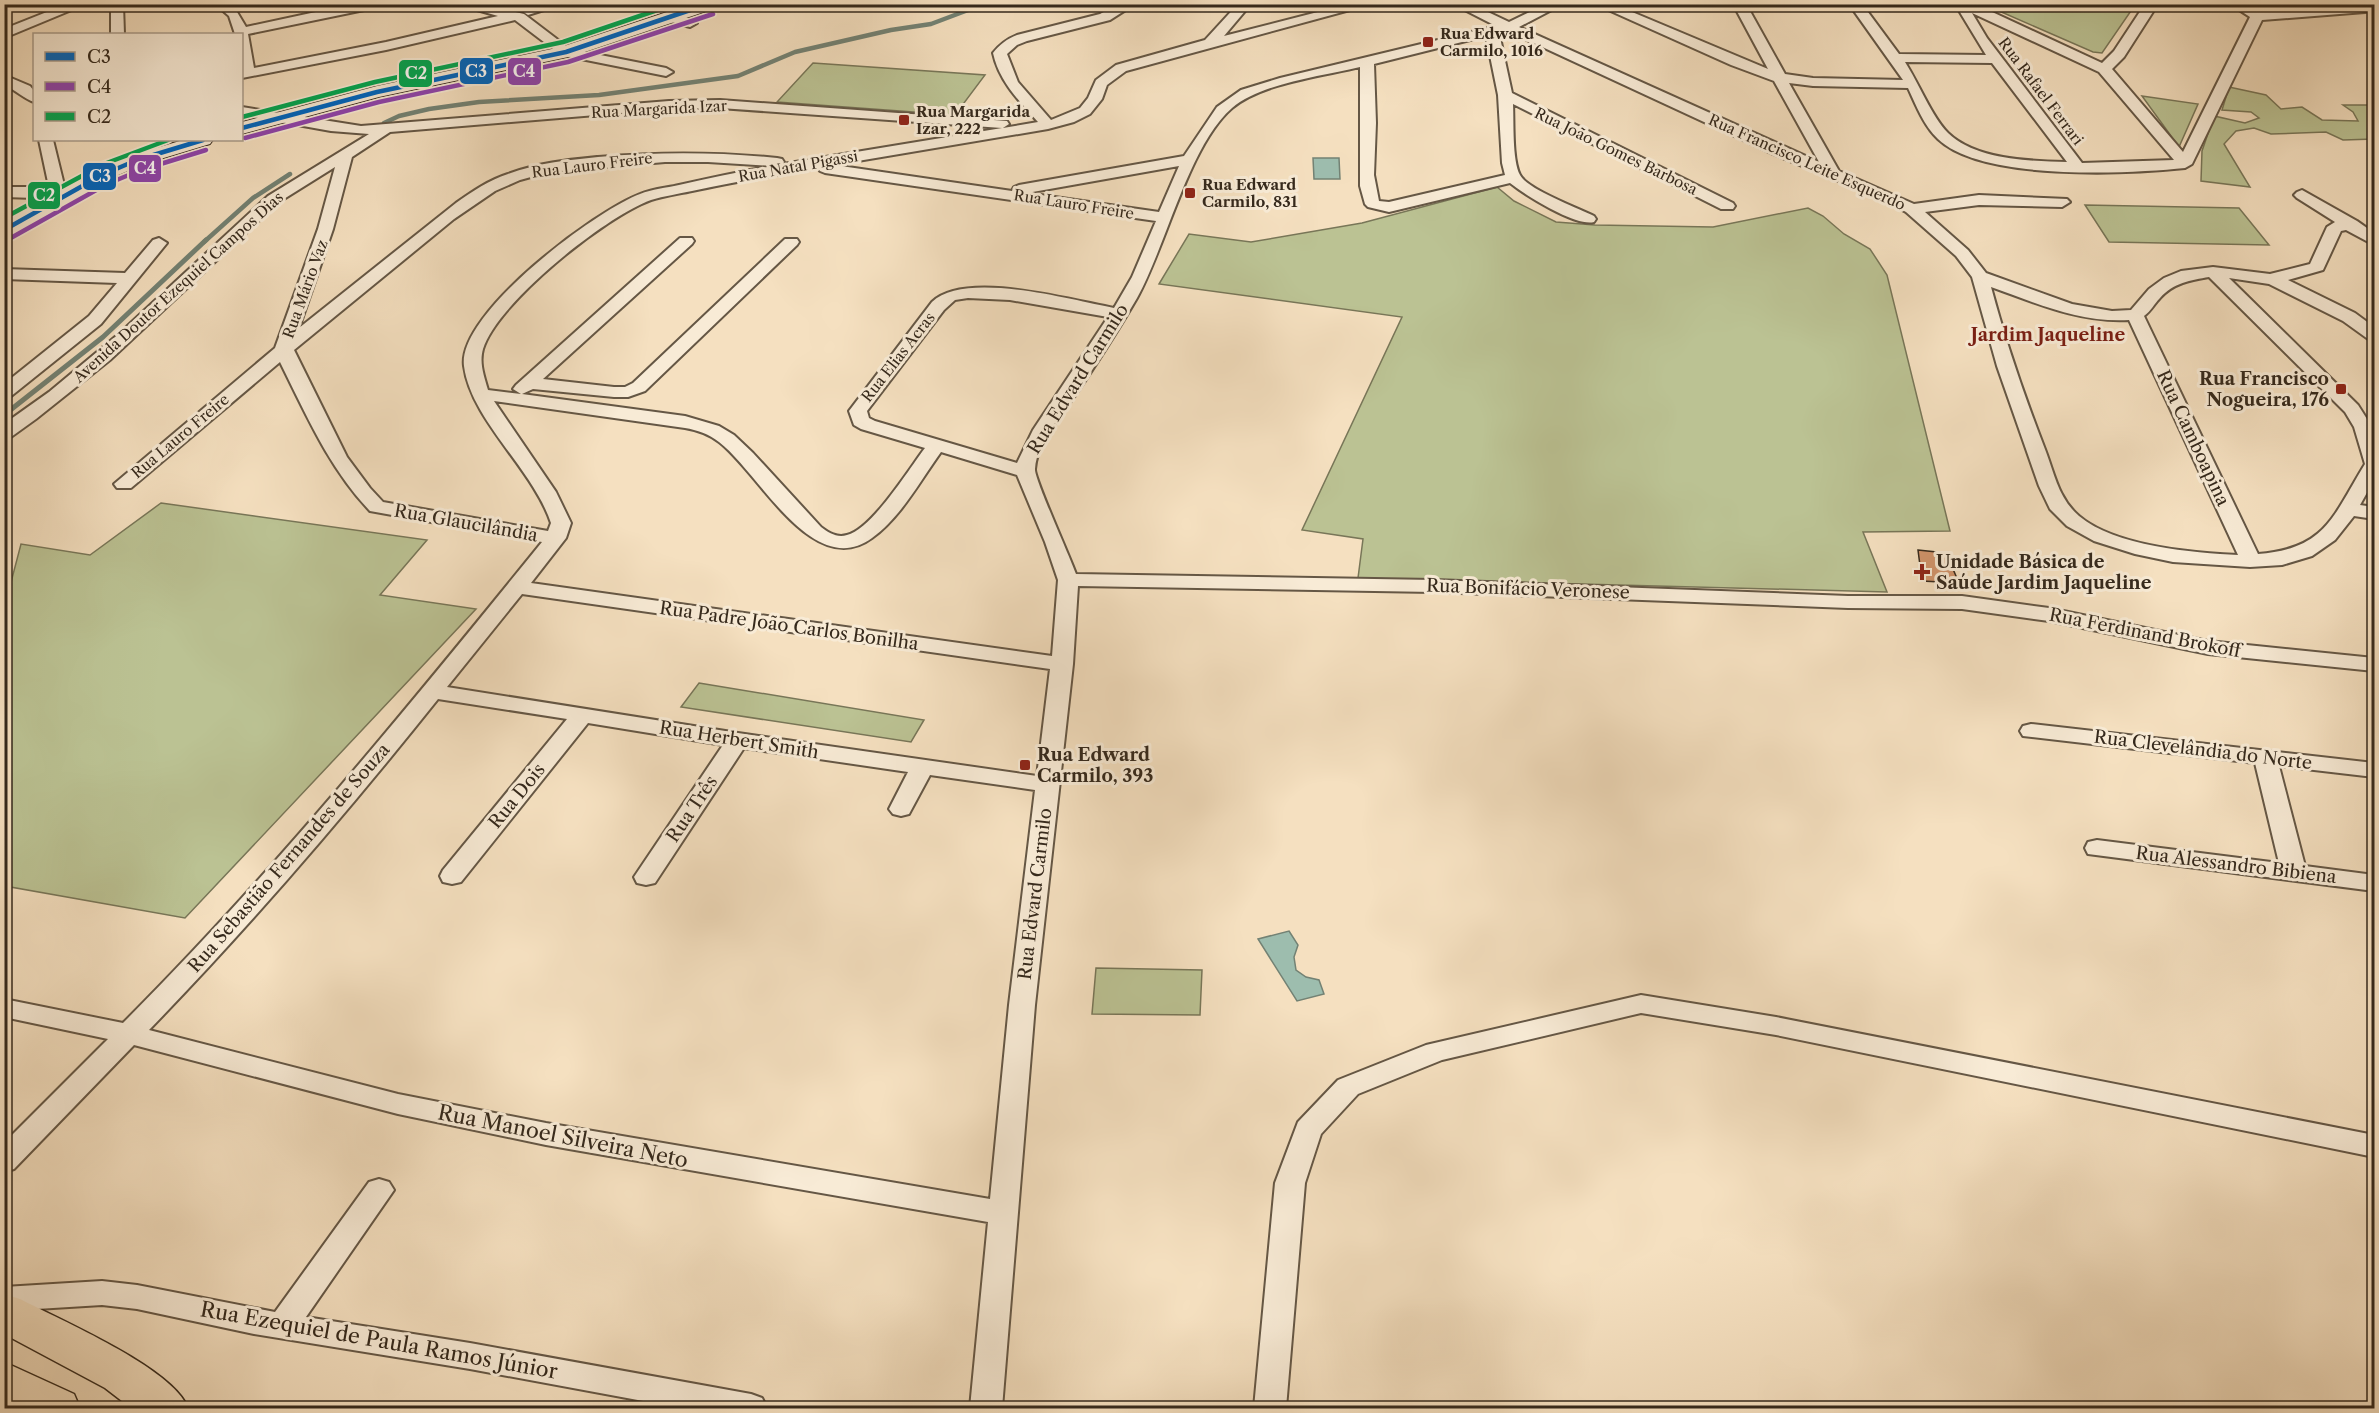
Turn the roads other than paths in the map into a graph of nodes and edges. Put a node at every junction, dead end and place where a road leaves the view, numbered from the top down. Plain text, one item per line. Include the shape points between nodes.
1 (80, 4) edge
2 (117, 4) edge
3 (221, 4) edge
4 (374, 4) edge
5 (462, 4) edge
6 (557, 4) edge
7 (710, 4) edge
8 (1129, 4) edge
9 (1245, 4) edge
10 (1366, 4) edge
11 (1459, 4) edge
12 (1557, 4) edge
13 (1601, 4) edge
14 (1738, 4) edge
15 (1855, 4) edge
16 (1962, 4) edge
17 (2152, 4) edge
18 (2236, 4) edge
19 (2366, 8) edge
20 (517, 12) edge
21 (2258, 16) junction
22 (669, 17) junction
23 (690, 22) dead end
24 (1501, 29) junction
25 (118, 33) edge
26 (241, 33) edge
27 (4, 34) edge
28 (243, 34) edge
29 (1210, 43) junction
30 (566, 52) junction
31 (243, 54) edge
32 (1895, 58) junction
33 (1995, 59) junction
34 (1367, 61) junction
35 (2104, 69) junction
36 (666, 72) dead end
37 (245, 73) edge
38 (1780, 78) junction
39 (4, 79) edge
40 (1912, 84) junction
41 (1505, 95) junction
42 (33, 97) edge
43 (243, 111) edge
44 (282, 116) junction
45 (1042, 126) junction
46 (243, 128) edge
47 (387, 128) junction
48 (46, 141) edge
49 (200, 141) edge
50 (345, 156) junction
51 (1189, 160) junction
52 (2185, 164) junction
53 (804, 165) junction
54 (2077, 166) junction
55 (1832, 172) junction
56 (1512, 178) junction
57 (4, 192) edge
58 (62, 193) junction
59 (1006, 193) junction
60 (2302, 195) dead end
61 (2062, 202) dead end
62 (1727, 206) dead end
63 (1912, 209) junction
64 (1165, 218) junction
65 (1588, 219) dead end
66 (2351, 224) junction
67 (4, 230) edge
68 (2374, 240) edge
69 (686, 242) dead end
70 (791, 242) dead end
71 (159, 243) dead end
72 (2213, 272) junction
73 (4, 274) edge
74 (1980, 277) junction
75 (131, 278) junction
76 (2268, 279) junction
77 (1117, 314) junction
78 (2134, 315) junction
79 (2374, 335) edge
80 (284, 348) junction
81 (529, 383) junction
82 (4, 393) edge
83 (480, 394) junction
84 (512, 398) junction
85 (4, 433) edge
86 (936, 446) junction
87 (2374, 464) edge
88 (1025, 471) junction
89 (124, 484) dead end
90 (377, 507) joint
91 (2348, 509) junction
92 (2374, 513) edge
93 (556, 538) junction
94 (2251, 561) junction
95 (1068, 580) junction
96 (517, 587) junction
97 (1988, 606) joint
98 (1062, 664) junction
99 (2374, 665) edge
100 (432, 691) junction
101 (582, 715) junction
102 (2031, 730) dead end
103 (738, 740) junction
104 (2265, 758) junction
105 (922, 767) junction
106 (2374, 770) edge
107 (1048, 785) junction
108 (901, 809) dead end
109 (2097, 848) dead end
110 (2294, 873) junction
111 (453, 876) dead end
112 (646, 877) dead end
113 (2374, 883) edge
114 (4, 1008) edge
115 (129, 1034) junction
116 (2374, 1146) edge
117 (4, 1161) edge
118 (379, 1190) dead end
119 (1003, 1213) junction
120 (4, 1299) edge
121 (4, 1312) edge
122 (282, 1326) junction
123 (4, 1382) edge
124 (57, 1408) edge
125 (165, 1408) edge
126 (751, 1408) edge
127 (986, 1408) edge
128 (1270, 1408) edge

1 - 27 street
2 - 25 street
3 - 26 street via 238,19
4 - 28 street
5 - 20 street
6 - 20 street
7 - 22 street
8 - 45 street via 1105,17 1022,38 1000,53 1001,61
9 - 29 street
10 - 29 street, Rua Natal Pigassi
11 - 24 street, Rua Francisco Leite Esquerdo
12 - 24 street, Rua Edvard Carmilo
13 - 38 street
14 - 38 street
15 - 32 street
16 - 33 street, Rua Rafael Ferrari
16 - 35 street
17 - 35 street
18 - 21 street
19 - 21 street
20 - 30 street
20 - 37 street via 386,46
21 - 52 street via 2226,74
22 - 23 street
22 - 30 street
24 - 34 street, Rua Edvard Carmilo
24 - 41 street
24 - 55 street, Rua Francisco Leite Esquerdo
29 - 45 street, Rua Natal Pigassi via 1121,68 1101,83 1085,111
30 - 36 street
30 - 44 street
31 - 37 street
32 - 33 street
32 - 40 street
33 - 54 street, Rua Rafael Ferrari
34 - 51 street, Rua Edvard Carmilo via 1256,88 1239,96 1215,118
34 - 56 street via 1367,179 1373,204 1389,207
35 - 52 street
38 - 40 street
38 - 55 street
39 - 42 street via 25,88
40 - 54 street via 1937,129 1962,149 2016,163
41 - 56 street
41 - 62 street, Rua João Gomes Barbosa
43 - 44 street, Rua Margarida Izar
44 - 46 street
44 - 47 street, Rua Margarida Izar via 338,128
45 - 47 street, Rua Margarida Izar via 720,104
45 - 53 street, Rua Natal Pigassi
47 - 50 street, Avenida Doutor Ezequiel Campos Dias
48 - 58 street
49 - 58 street via 117,168
50 - 80 street, Rua Mário Vaz via 328,228
50 - 85 street, Avenida Doutor Ezequiel Campos Dias via 260,210 122,342
51 - 59 street
51 - 64 street, Rua Edvard Carmilo
52 - 54 street
53 - 59 street, Rua Lauro Freire
53 - 80 street, Rua Lauro Freire via 708,155 667,156 566,165 515,176 474,198
53 - 83 street, Rua Natal Pigassi via 660,193 629,204 597,223 525,281 488,323 474,349 472,364
55 - 63 street, Rua Francisco Leite Esquerdo
56 - 65 street via 1533,193
57 - 58 street
58 - 67 street
59 - 64 street, Rua Lauro Freire
60 - 66 street
61 - 63 street via 1979,200
63 - 74 street, Rua Francisco Leite Esquerdo via 1962,253
64 - 77 street, Rua Edvard Carmilo via 1140,277
66 - 68 street
66 - 76 street via 2335,227 2317,267
69 - 81 street
70 - 81 street via 639,387 614,392
71 - 75 street, Avenida Doutor Ezequiel Campos Dias
72 - 76 street
72 - 78 street via 2170,282
72 - 87 street via 2352,409 2363,426
73 - 75 street
74 - 78 street via 2069,309 2112,316
74 - 94 street via 2021,415 2057,506 2093,534 2130,547 2187,558
75 - 82 street, Avenida Doutor Ezequiel Campos Dias via 88,327
76 - 79 street via 2349,317
77 - 86 street, Rua Elias Acras via 995,294 963,293 945,299 858,411 861,421 868,425
77 - 88 street, Rua Edvard Carmilo via 1046,426
78 - 94 street, Rua Camboapina
80 - 89 street, Rua Lauro Freire
80 - 90 street, Rua Mário Vaz via 344,466
81 - 84 street
83 - 84 street
83 - 93 street, Rua Natal Pigassi via 553,504 561,523
84 - 86 street via 711,428 754,465 812,530 834,541 849,541 866,533
86 - 88 street, Rua Elias Acras
87 - 91 street
88 - 95 street, Rua Edvard Carmilo
90 - 93 street, Rua Glaucilândia
91 - 92 street
91 - 94 street via 2324,540 2305,552 2285,559
93 - 96 street, Rua Sebastião Fernandes de Souza
95 - 97 street, Rua Bonifácio Veronese via 1434,586
95 - 98 street, Rua Edvard Carmilo
96 - 98 street, Rua Padre João Carlos Bonilha
96 - 100 street, Rua Sebastião Fernandes de Souza
97 - 99 street, Rua Ferdinand Brokoff via 2028,610 2187,644
98 - 107 street, Rua Edvard Carmilo
100 - 101 street, Rua Herbert Smith
100 - 115 street, Rua Sebastião Fernandes de Souza via 231,926
101 - 103 street, Rua Herbert Smith
101 - 111 street, Rua Dois
102 - 104 street, Rua Clevelândia do Norte
103 - 105 street, Rua Herbert Smith
103 - 112 street, Rua Três
104 - 106 street, Rua Clevelândia do Norte
104 - 110 street
105 - 107 street, Rua Herbert Smith
105 - 108 street
107 - 119 street, Rua Edvard Carmilo
109 - 110 street, Rua Alessandro Bibiena
110 - 113 street, Rua Alessandro Bibiena
114 - 115 street, Rua Manoel Silveira Neto
115 - 117 street, Rua Sebastião Fernandes de Souza
115 - 119 street, Rua Manoel Silveira Neto via 398,1104 535,1132
116 - 128 street via 1776,1026 1641,1004 1436,1052 1348,1087 1308,1129 1290,1183
118 - 122 street
119 - 127 street, Rua Edvard Carmilo
120 - 122 street, Rua Ezequiel de Paula Ramos Júnior via 102,1293
121 - 125 main road via 122,1374
122 - 126 street, Rua Ezequiel de Paula Ramos Júnior
123 - 124 main road

